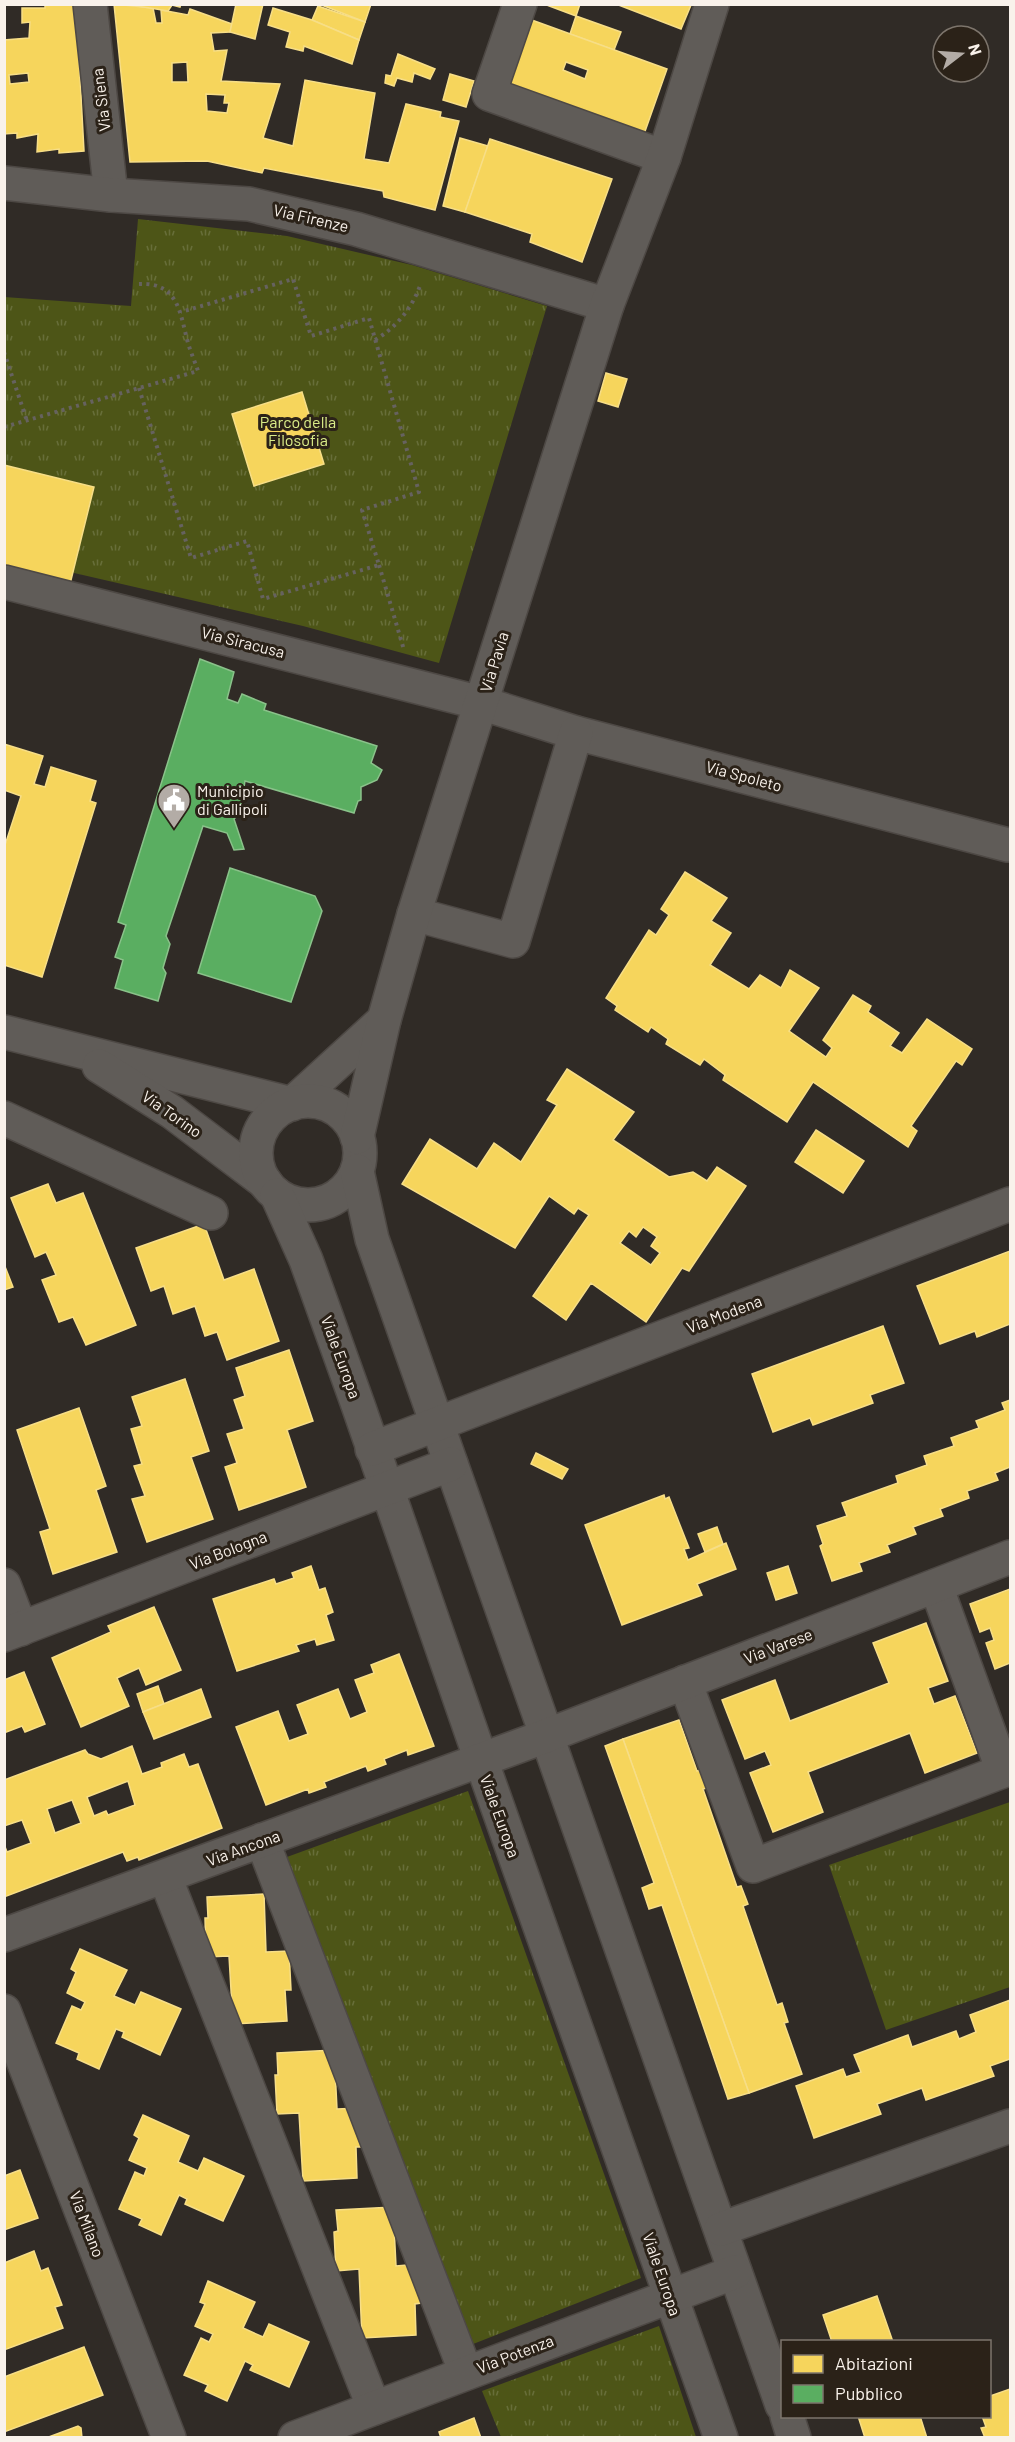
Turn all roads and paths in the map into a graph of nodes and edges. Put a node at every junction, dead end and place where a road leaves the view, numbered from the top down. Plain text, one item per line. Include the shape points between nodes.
1 (90, 4) edge
2 (520, 4) edge
3 (712, 4) edge
4 (664, 157) junction
5 (4, 183) edge
6 (111, 195) junction
7 (431, 251) junction
8 (139, 284) dead end
9 (608, 305) junction
10 (181, 312) junction
11 (375, 340) junction
12 (4, 351) edge
13 (139, 388) junction
14 (27, 421) junction
15 (4, 427) edge
16 (379, 565) junction
17 (4, 582) edge
18 (404, 650) dead end
19 (481, 703) junction
20 (576, 733) junction
21 (1010, 847) edge
22 (414, 914) junction
23 (384, 1020) junction
24 (4, 1032) edge
25 (74, 1050) junction
26 (292, 1104) junction
27 (4, 1118) edge
28 (357, 1137) junction
29 (357, 1171) junction
30 (272, 1189) junction
31 (1011, 1204) edge
32 (211, 1213) dead end
33 (437, 1425) junction
34 (372, 1449) junction
35 (451, 1464) junction
36 (386, 1489) junction
37 (1011, 1557) edge
38 (4, 1586) edge
39 (936, 1586) junction
40 (13, 1632) edge
41 (685, 1682) junction
42 (546, 1736) junction
43 (481, 1760) junction
44 (262, 1840) junction
45 (165, 1877) junction
46 (4, 1935) edge
47 (4, 2012) edge
48 (1011, 2126) edge
49 (721, 2229) junction
50 (735, 2272) junction
51 (670, 2296) junction
52 (466, 2373) junction
53 (781, 2399) edge
54 (374, 2408) junction
55 (788, 2418) edge
56 (169, 2438) edge
57 (295, 2438) edge
58 (721, 2438) edge
59 (794, 2438) edge

1 - 6 street, Via Siena
2 - 4 street via 489,94
3 - 4 street, Via Pavia
4 - 9 street, Via Pavia
5 - 6 street, Via Firenze
6 - 7 street, Via Firenze via 249,204
7 - 9 street, Via Firenze
7 - 11 path via 414,301 396,324
8 - 10 path via 161,287
9 - 19 street, Via Pavia
10 - 11 path via 294,279 311,336 369,318
10 - 13 path via 198,371
11 - 16 path via 419,492 362,510
12 - 14 path
13 - 14 path
13 - 16 path via 191,558 247,541 263,599
14 - 15 path
16 - 18 path
17 - 19 street, Via Siracusa
19 - 20 street, Via Spoleto
19 - 22 street, Via Pavia
20 - 21 street, Via Spoleto
20 - 22 street via 513,941
22 - 23 street, Via Pavia
23 - 26 street
23 - 28 street, Via Pavia
24 - 25 street, Via Torino
25 - 26 street, Via Torino
25 - 30 street, Via Torino via 172,1112
26 - 28 street via 308,1101 339,1111
26 - 30 street via 266,1122 259,1137 259,1169
27 - 32 street
28 - 29 street
29 - 30 street via 349,1185 323,1203 299,1204
29 - 33 street via 372,1239
30 - 34 street, Viale Europa via 306,1260
31 - 33 street, Via Modena
33 - 34 street, Via Modena
33 - 35 street
34 - 36 street, Viale Europa
35 - 36 street, Via Bologna
35 - 42 street
36 - 40 street, Via Bologna
36 - 43 street, Viale Europa
37 - 39 street, Via Varese
38 - 40 street
39 - 41 street, Via Varese
39 - 41 street via 1003,1771 753,1866
41 - 42 street, Via Varese
42 - 43 street, Via Ancona
42 - 49 street
43 - 44 street, Via Ancona
43 - 51 street, Viale Europa
44 - 45 street, Via Ancona
44 - 52 street
45 - 46 street, Via Ancona
45 - 54 street
47 - 56 street, Via Milano
48 - 49 street
49 - 50 street
50 - 51 street, Via Potenza
50 - 53 street
51 - 52 street, Via Potenza
51 - 58 street, Viale Europa
52 - 54 street, Via Potenza
54 - 57 street, Via Potenza
55 - 59 street

